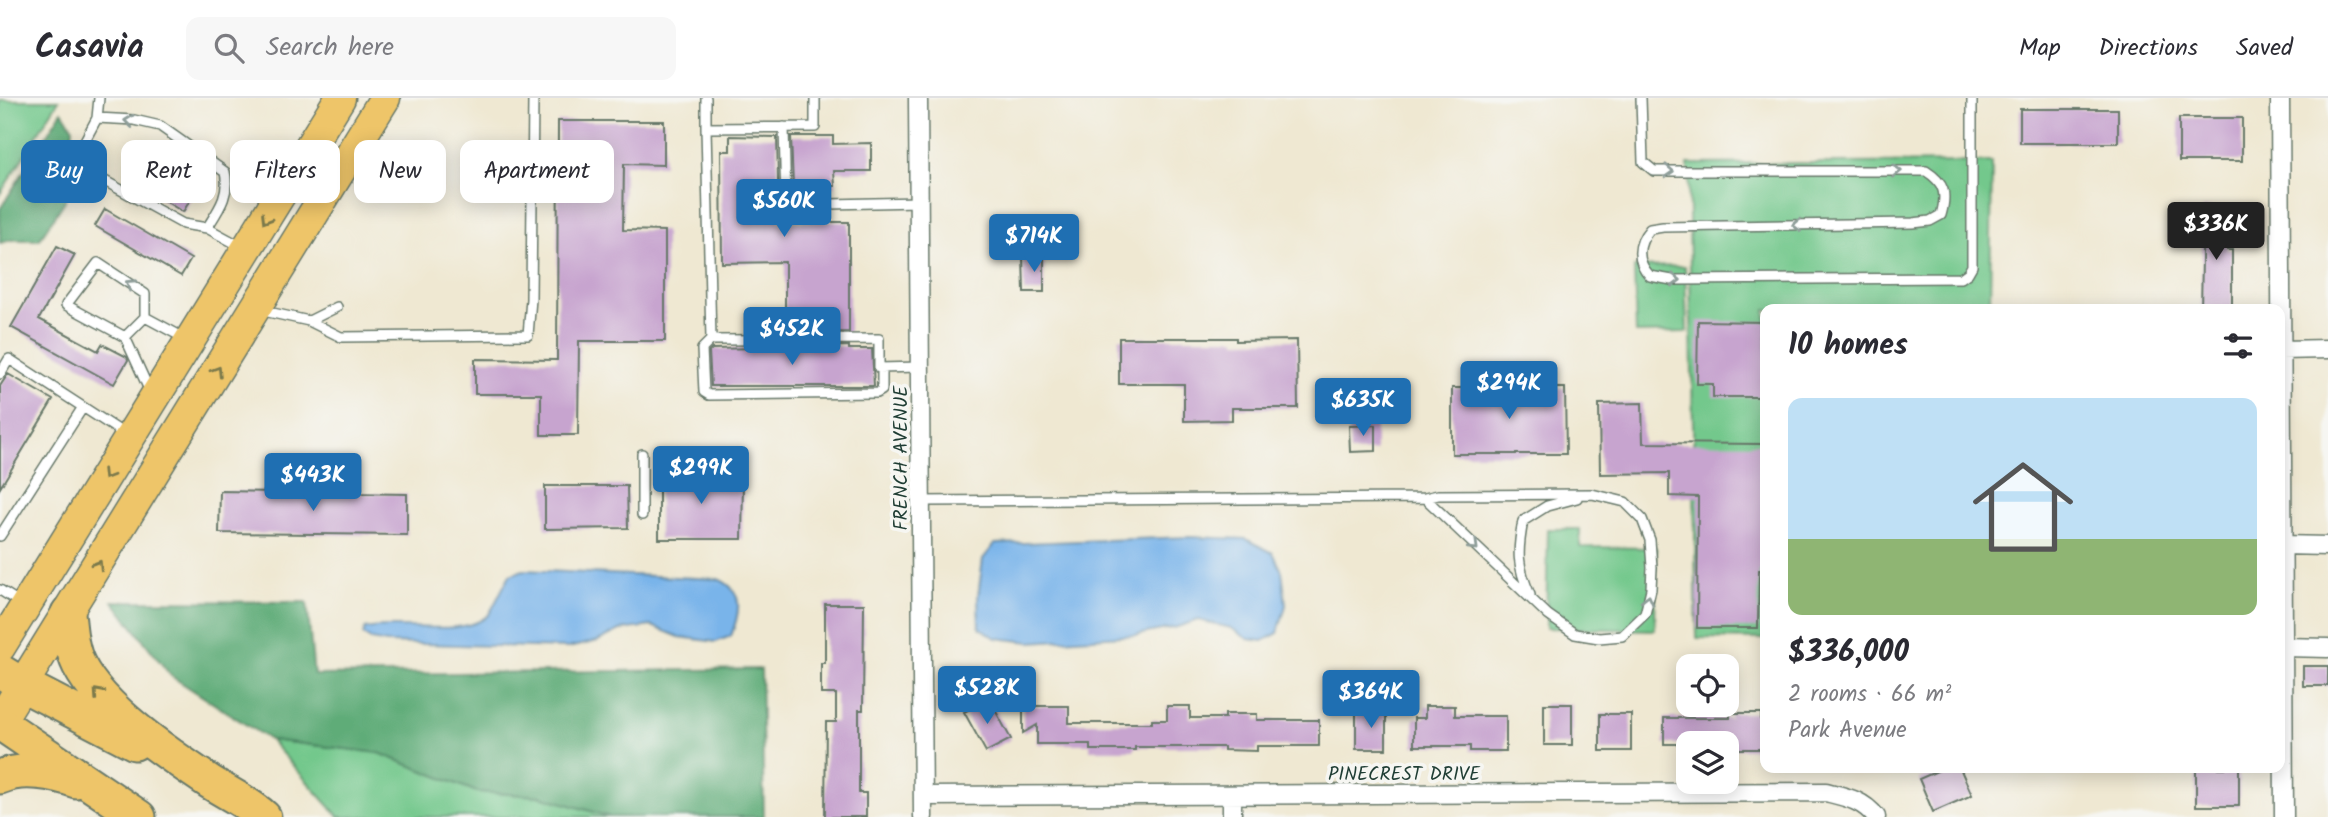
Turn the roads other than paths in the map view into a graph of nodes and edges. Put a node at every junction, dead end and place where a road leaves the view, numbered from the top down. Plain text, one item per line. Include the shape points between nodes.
1 (99, 98) edge
2 (340, 98) edge
3 (385, 98) edge
4 (533, 98) edge
5 (706, 98) edge
6 (815, 98) edge
7 (918, 98) edge
8 (1642, 98) edge
9 (1972, 98) edge
10 (2280, 98) edge
11 (97, 118) junction
12 (784, 127) junction
13 (706, 128) junction
14 (919, 202) junction
15 (207, 228) junction
16 (247, 250) junction
17 (2281, 304) edge
18 (337, 307) dead end
19 (255, 309) junction
20 (145, 317) junction
21 (309, 321) junction
22 (125, 337) junction
23 (710, 340) junction
24 (190, 341) junction
25 (2328, 349) edge
26 (2285, 350) edge
27 (920, 367) junction
28 (882, 368) junction
29 (0, 374) edge
30 (153, 401) junction
31 (83, 407) junction
32 (130, 437) junction
33 (642, 454) dead end
34 (1592, 494) junction
35 (1425, 498) junction
36 (921, 501) junction
37 (642, 515) dead end
38 (0, 536) edge
39 (2285, 545) edge
40 (2328, 546) edge
41 (12, 598) edge
42 (1532, 601) junction
43 (68, 613) junction
44 (0, 647) edge
45 (2285, 647) edge
46 (2328, 648) edge
47 (11, 678) edge
48 (0, 722) edge
49 (2284, 773) edge
50 (0, 777) edge
51 (208, 781) junction
52 (100, 791) junction
53 (1232, 795) junction
54 (923, 796) junction
55 (139, 817) edge
56 (264, 817) edge
57 (923, 817) edge
58 (1232, 817) edge
59 (1876, 817) edge
60 (2284, 817) edge

1 - 11 lane
2 -> 16 main road
3 - 19 main road
4 - 21 lane via 528,335 341,337
5 - 13 lane
6 - 12 lane via 815,127
7 - 14 street, FRENCH AVENUE
8 -> 9 lane via 1643,162 1654,171 1926,172 1937,178 1944,191 1941,215 1930,221 1650,229 1640,245 1640,263 1650,276 1672,280 1961,278 1972,266
10 - 17 street
11 - 15 lane via 82,146 84,161 103,180 183,224
15 -> 11 lane via 224,201 225,172 160,127
12 - 13 lane
12 - 14 lane via 786,205
13 - 23 lane
14 - 27 street, FRENCH AVENUE
15 - 16 lane
16 - 24 main road
18 - 21 lane
19 - 21 lane
43 -> 19 main road
20 - 22 lane
20 -> 22 lane via 145,294 98,263 66,305
20 - 24 lane
22 - 30 lane
23 - 28 lane via 879,339 878,368
23 - 28 lane via 702,349 702,386 709,395 877,393 882,390
24 - 30 main road
25 - 26 street
27 - 28 lane
27 - 36 street, FRENCH AVENUE
29 - 31 lane via 9,359
30 - 32 main road
31 - 32 lane
31 - 38 lane
32 -> 41 main road
33 - 37 lane
34 - 35 lane
34 - 42 lane via 1546,506 1523,521 1518,563
42 -> 34 lane via 1575,634 1599,638 1622,636 1644,614 1653,567 1642,519 1625,502
35 - 36 lane
35 -> 42 lane
36 - 54 street, FRENCH AVENUE
39 - 40 street
41 - 44 main road
43 - 47 main road
51 -> 43 highway via 125,720 93,689 78,663
45 - 46 street
47 - 48 main road
47 - 51 highway
48 - 52 highway
49 - 60 street
50 - 52 highway via 63,776
51 - 56 highway
52 - 55 highway
53 - 54 street, PINECREST DRIVE
53 - 58 street
53 - 59 street, PINECREST DRIVE via 1826,792 1868,806
54 - 57 street, FRENCH AVENUE

